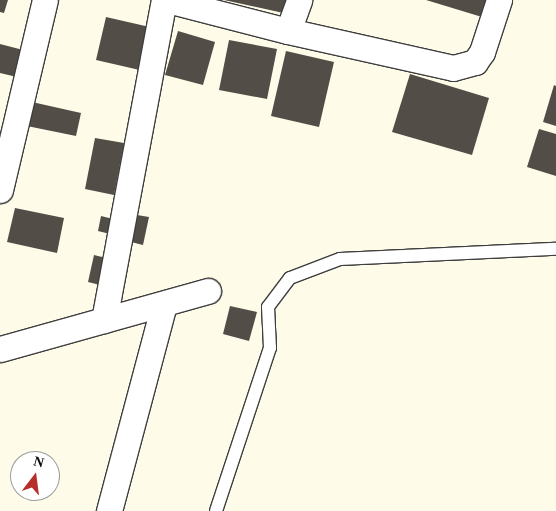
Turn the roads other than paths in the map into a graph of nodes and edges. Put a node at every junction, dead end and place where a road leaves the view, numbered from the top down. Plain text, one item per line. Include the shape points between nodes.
1 (45, 0) edge
2 (165, 0) edge
3 (299, 0) edge
4 (499, 0) edge
5 (288, 31) junction
6 (0, 190) edge
7 (556, 249) edge
8 (208, 291) dead end
9 (164, 304) junction
10 (104, 320) junction
11 (0, 349) edge
12 (109, 511) edge
13 (216, 511) edge

1 - 6 street
2 - 5 street
2 - 10 street
3 - 5 street
4 - 5 street via 482,52 474,62 453,68
7 - 13 lane via 340,260 290,278 268,307 270,348
8 - 9 street
9 - 10 street
9 - 12 street
10 - 11 street

